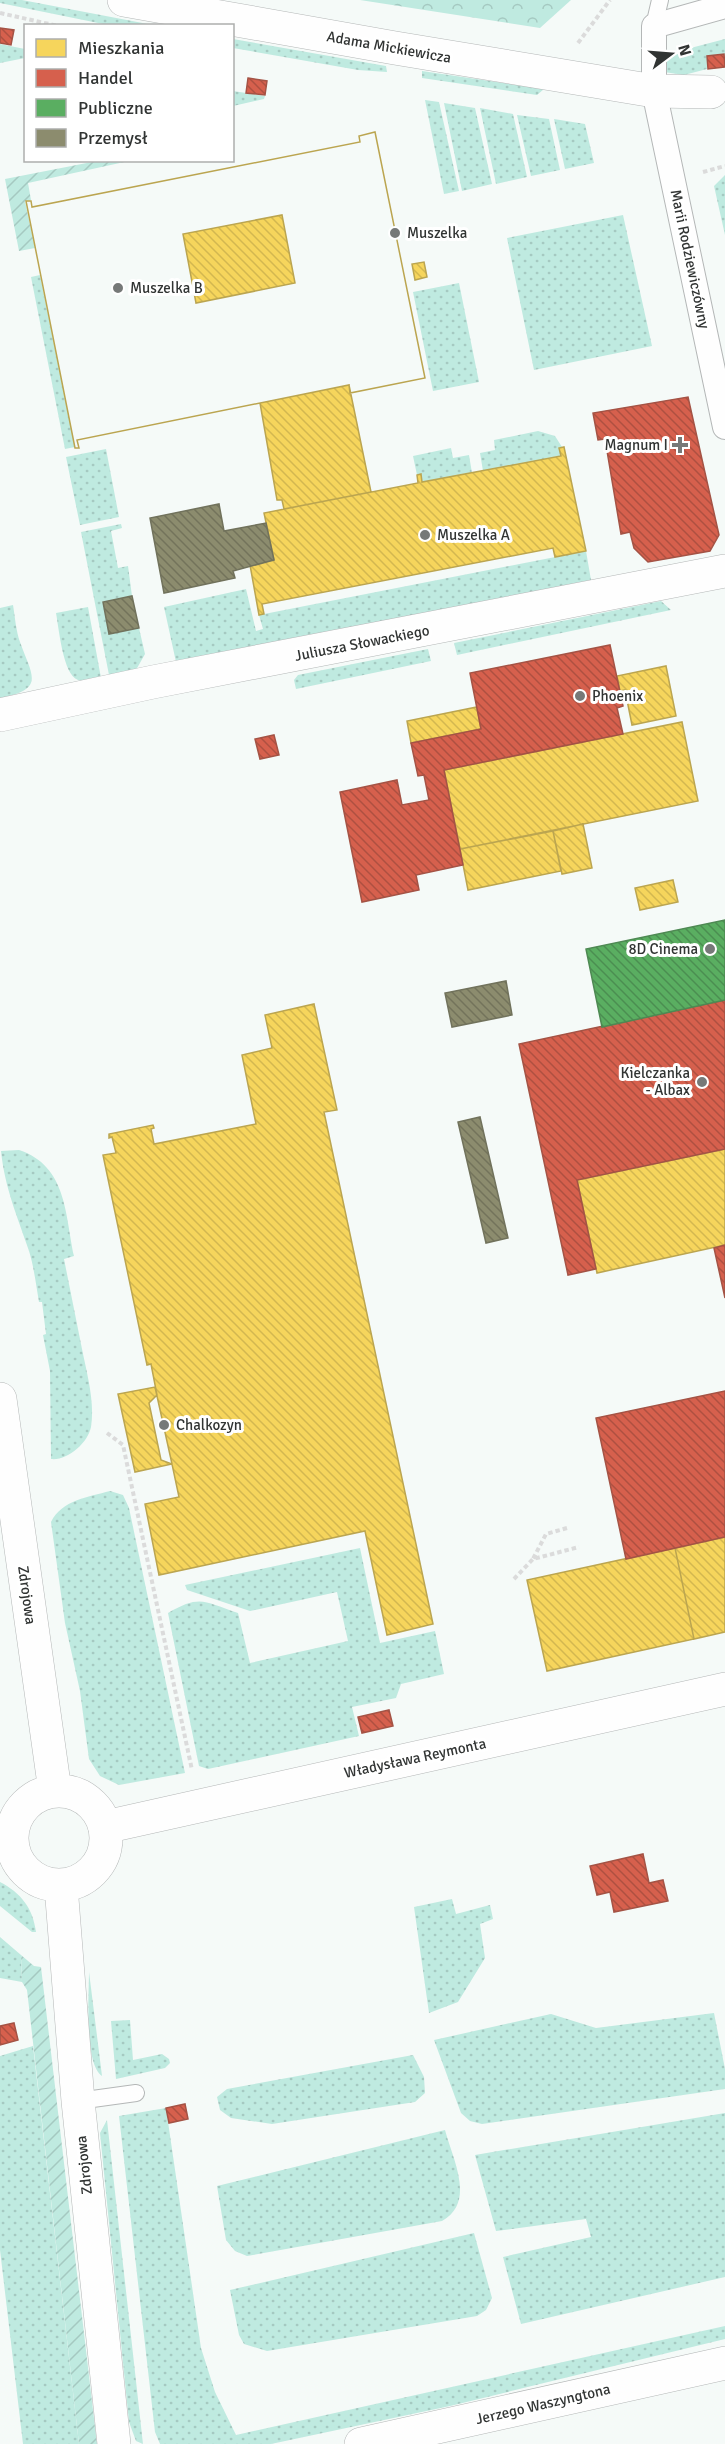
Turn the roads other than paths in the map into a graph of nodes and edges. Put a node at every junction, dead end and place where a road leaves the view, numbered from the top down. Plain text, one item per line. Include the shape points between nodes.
1 (124, 0) edge
2 (660, 0) edge
3 (725, 6) edge
4 (654, 26) junction
5 (654, 91) junction
6 (711, 92) dead end
7 (725, 427) edge
8 (725, 571) edge
9 (0, 715) edge
10 (0, 1399) edge
11 (725, 1689) edge
12 (55, 1791) junction
13 (105, 1827) junction
14 (6, 1846) edge
15 (61, 1886) junction
16 (136, 2093) dead end
17 (78, 2101) junction
18 (725, 2363) edge
19 (114, 2444) edge
20 (361, 2444) edge

1 - 5 street, Adama Mickiewicza
2 - 4 lane
3 - 4 street
4 - 5 street
5 - 6 street, Adama Mickiewicza
5 - 7 street, Marii Rodziewiczówny
8 - 9 street, Juliusza Słowackiego
10 - 12 street, Zdrojowa
11 - 13 street, Władysława Reymonta
12 - 13 street via 81,1796 100,1814
12 - 14 street via 42,1794 22,1809
13 - 15 street via 105,1848 97,1866 75,1883
14 - 15 street via 24,1870 48,1884
15 - 17 street, Zdrojowa
16 - 17 lane
17 - 19 street, Zdrojowa
18 - 20 street, Jerzego Waszyngtona

